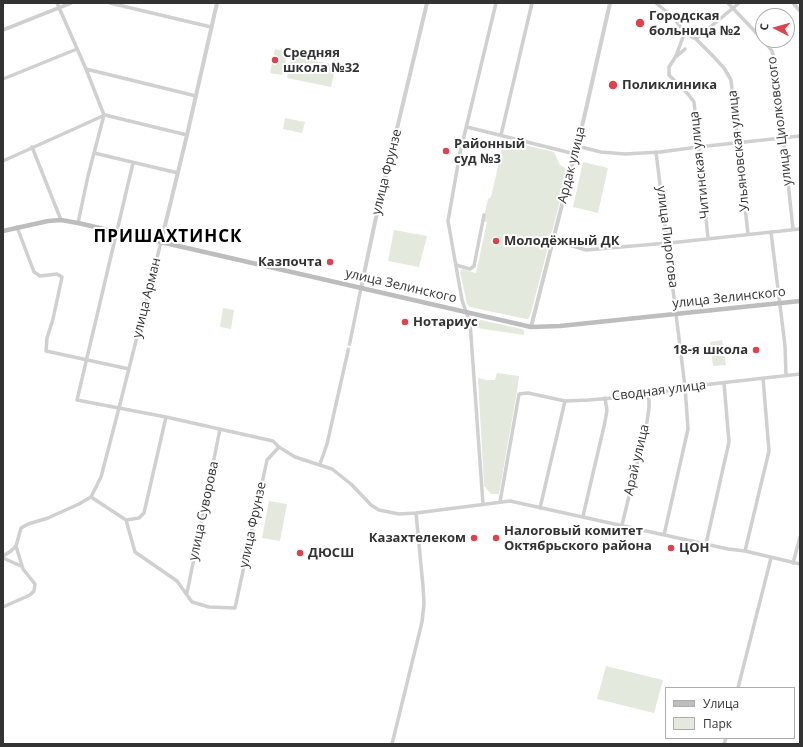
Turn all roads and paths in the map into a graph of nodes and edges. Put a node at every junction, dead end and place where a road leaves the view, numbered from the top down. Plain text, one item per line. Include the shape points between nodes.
1 (56, 3) edge
2 (71, 3) edge
3 (110, 3) edge
4 (217, 3) edge
5 (427, 3) edge
6 (496, 3) edge
7 (532, 3) edge
8 (610, 3) edge
9 (656, 3) edge
10 (728, 3) edge
11 (739, 3) edge
12 (793, 3) edge
13 (124, 5) edge
14 (59, 8) junction
15 (733, 8) junction
16 (800, 11) edge
17 (211, 27) junction
18 (3, 30) edge
19 (755, 31) edge
20 (686, 34) junction
21 (696, 39) junction
22 (770, 48) edge
23 (77, 49) junction
24 (685, 49) dead end
25 (676, 56) junction
26 (86, 69) junction
27 (3, 79) edge
28 (196, 96) junction
29 (104, 115) junction
30 (467, 127) junction
31 (187, 135) junction
32 (501, 135) junction
33 (800, 136) edge
34 (783, 138) junction
35 (738, 142) junction
36 (577, 146) junction
37 (32, 147) junction
38 (698, 147) junction
39 (656, 152) junction
40 (94, 153) junction
41 (575, 154) junction
42 (3, 161) edge
43 (133, 163) junction
44 (178, 173) junction
45 (484, 215) dead end
46 (61, 220) junction
47 (78, 222) junction
48 (17, 227) junction
49 (793, 229) junction
50 (800, 229) edge
51 (3, 231) edge
52 (116, 231) junction
53 (771, 232) junction
54 (748, 234) junction
55 (708, 238) junction
56 (553, 240) junction
57 (161, 242) junction
58 (668, 243) junction
59 (456, 265) junction
60 (361, 288) junction
61 (800, 301) edge
62 (780, 303) junction
63 (465, 311) junction
64 (677, 314) junction
65 (531, 327) junction
66 (350, 342) tunnel mouth
67 (348, 351) tunnel mouth
68 (86, 359) junction
69 (129, 370) junction
70 (800, 374) edge
71 (786, 375) junction
72 (763, 378) junction
73 (724, 383) junction
74 (685, 387) junction
75 (647, 395) junction
76 (605, 398) junction
77 (565, 401) junction
78 (119, 408) junction
79 (166, 417) junction
80 (220, 429) junction
81 (279, 446) junction
82 (320, 464) junction
83 (91, 497) junction
84 (500, 502) junction
85 (483, 504) junction
86 (540, 508) junction
87 (416, 513) junction
88 (583, 516) junction
89 (126, 520) junction
90 (622, 525) junction
91 (664, 535) junction
92 (800, 537) edge
93 (706, 544) junction
94 (16, 546) junction
95 (745, 551) junction
96 (3, 557) edge
97 (771, 558) junction
98 (794, 563) junction
99 (800, 564) edge
100 (21, 566) junction
101 (187, 593) junction
102 (3, 607) edge
103 (738, 687) edge
104 (392, 744) edge

1 - 14 street
2 - 14 street
3 - 13 street
4 - 17 street, улица Арман
5 - 60 street, улица Фрунзе
6 - 30 street
7 - 32 street
8 - 36 street, Ардак улица
9 - 20 street, Ульяновская улица via 672,16
10 - 15 street, улица Циолковского
11 - 15 street
12 - 16 street
13 - 17 street
14 - 18 street
14 - 23 street
15 - 19 street, улица Циолковского
15 - 21 street
17 - 28 street, улица Арман
20 - 21 street, Ульяновская улица
20 - 25 street via 682,37
21 - 35 street, Ульяновская улица via 724,68 731,80
22 - 34 street, улица Циолковского via 775,61
23 - 26 street
23 - 27 street
24 - 25 street
25 - 38 street, Читинская улица via 669,67 669,75 694,102
26 - 28 street
26 - 29 street
28 - 31 street, улица Арман
29 - 31 street
29 - 37 street
29 - 40 street
30 - 32 street
30 - 59 street via 448,221
31 - 44 street, улица Арман
32 - 41 street
33 - 34 street
34 - 35 street
34 - 49 street, улица Циолковского
35 - 38 street
35 - 54 street, Ульяновская улица
36 - 39 street via 625,154
36 - 41 street, Ардак улица
37 - 42 street
37 - 46 street
38 - 39 street
38 - 55 street, Читинская улица
39 - 58 street, улица Пирогова
40 - 43 street
40 - 47 street
41 - 56 street, Ардак улица
43 - 44 street
43 - 52 street
44 - 57 street, улица Арман
45 - 59 street via 474,266 470,269
46 - 47 main road, улица Зелинского
46 - 48 main road, улица Зелинского
47 - 52 main road, улица Зелинского
48 - 51 main road, улица Зелинского
48 - 68 street via 34,272 40,276 57,274 62,277 46,351
49 - 50 street
49 - 53 street
52 - 57 main road, улица Зелинского
52 - 68 street
53 - 54 street
53 - 62 street
54 - 55 street
55 - 58 street
56 - 58 street via 586,250
56 - 65 street, Ардак улица
57 - 60 main road, улица Зелинского
57 - 69 street, улица Арман
58 - 64 street, улица Пирогова
59 - 63 street
60 - 63 main road, улица Зелинского
60 - 66 street, улица Фрунзе
61 - 62 main road, улица Зелинского
62 - 64 main road, улица Зелинского
62 - 71 street via 787,361
63 - 65 main road, улица Зелинского
63 - 85 street via 470,323
64 - 65 main road, улица Зелинского
64 - 74 street, улица Пирогова
67 - 82 street via 329,437
68 - 69 street
68 - 78 street via 77,400
69 - 78 street, улица Арман
70 - 71 street, Сводная улица
71 - 72 street, Сводная улица
72 - 73 street, Сводная улица
72 - 95 street via 769,451
73 - 74 street, Сводная улица
73 - 93 street via 729,442
74 - 75 street, Сводная улица
74 - 91 street, улица Пирогова via 688,429
75 - 76 street, Сводная улица
75 - 90 street, Арай улица via 647,422
76 - 77 street, Сводная улица
76 - 88 street via 607,410
77 - 84 street, Сводная улица via 528,393 519,394
77 - 86 street
78 - 79 street
78 - 83 street, улица Арман via 101,477
79 - 80 street
79 - 89 street via 144,513 139,518
80 - 81 street via 273,441
80 - 101 street, улица Суворова
81 - 82 street via 295,457
81 - 101 street, улица Фрунзе via 267,460 235,608 208,607 192,602
82 - 87 street via 332,469 379,510 399,514
83 - 89 street
83 - 94 street via 21,528
84 - 85 street
84 - 86 street via 510,501
85 - 87 street
86 - 88 street
87 - 104 street via 424,604 422,622
88 - 90 street
89 - 101 street via 135,552 178,581
90 - 91 street
91 - 93 street
92 - 98 street
93 - 95 street
94 - 96 street
94 - 100 street
95 - 97 street
96 - 100 street
97 - 98 street
97 - 103 street
98 - 99 street
100 - 102 street via 35,584 34,591

